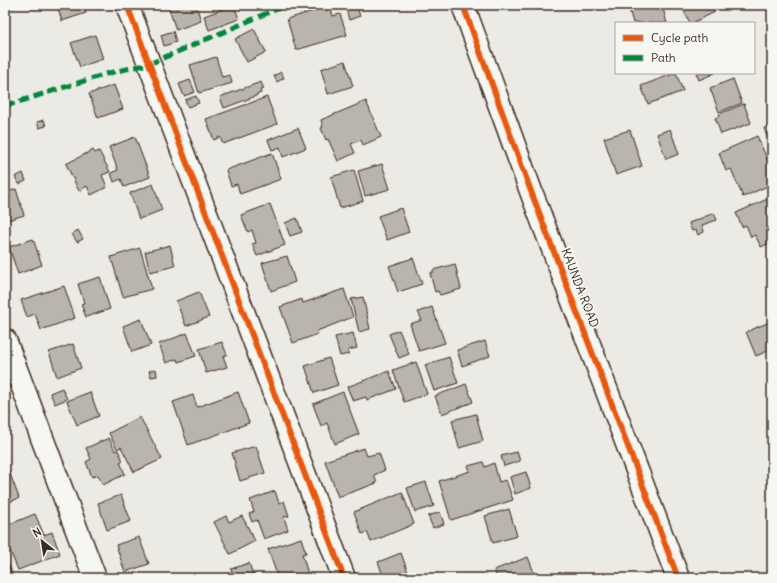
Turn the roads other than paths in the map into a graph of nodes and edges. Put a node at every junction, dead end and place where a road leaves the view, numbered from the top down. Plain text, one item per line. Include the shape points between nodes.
1 (127, 5) edge
2 (463, 5) edge
3 (5, 340) edge
4 (95, 578) edge
5 (344, 578) edge
6 (678, 578) edge

1 - 5 street
2 - 6 street, KAUNDA ROAD
3 - 4 street

